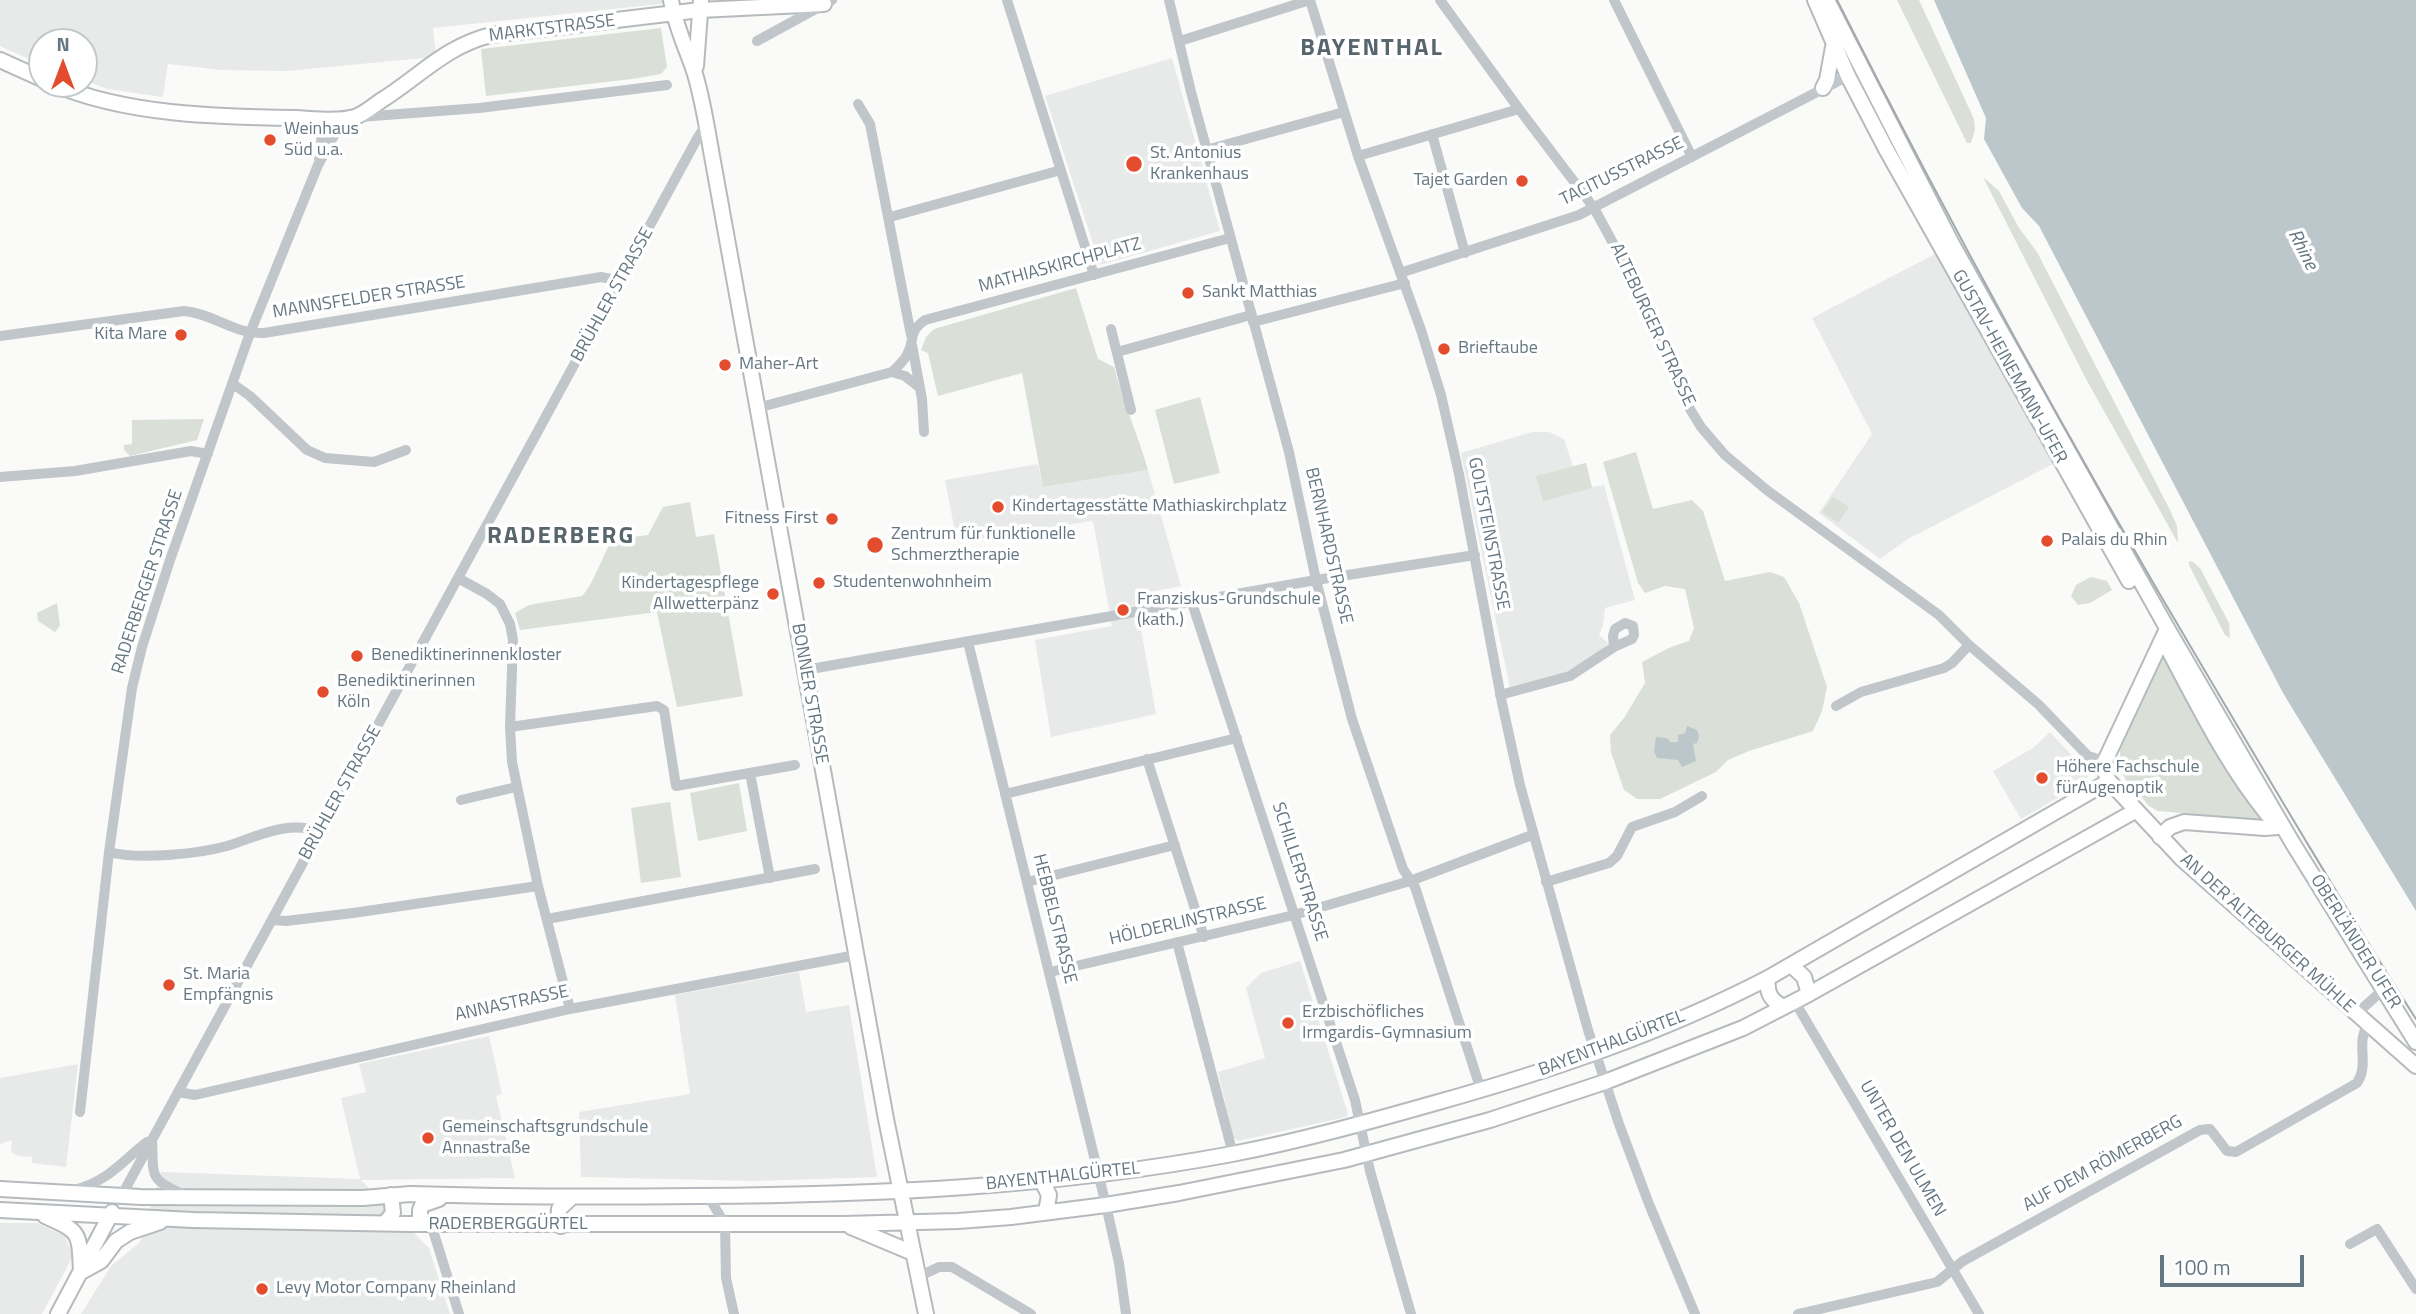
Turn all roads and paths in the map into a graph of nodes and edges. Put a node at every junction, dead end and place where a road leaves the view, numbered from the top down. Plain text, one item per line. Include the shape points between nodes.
1 (1007, 0) edge
2 (1169, 0) edge
3 (1310, 0) edge
4 (1440, 0) edge
5 (1614, 0) edge
6 (1815, 0) edge
7 (1827, 0) edge
8 (828, 2) edge
9 (672, 7) edge
10 (696, 7) edge
11 (757, 41) dead end
12 (1180, 41) junction
13 (1833, 45) junction
14 (0, 60) edge
15 (28, 73) edge
16 (695, 75) junction
17 (1847, 76) junction
18 (667, 85) dead end
19 (1823, 88) junction
20 (91, 98) edge
21 (858, 104) dead end
22 (1519, 109) junction
23 (1344, 112) junction
24 (356, 117) junction
25 (330, 118) junction
26 (706, 125) junction
27 (1432, 134) junction
28 (1206, 150) junction
29 (1358, 156) junction
30 (1692, 156) junction
31 (1061, 170) junction
32 (1594, 208) junction
33 (890, 217) junction
34 (1230, 238) junction
35 (1465, 253) junction
36 (1094, 275) junction
37 (1403, 278) junction
38 (621, 281) junction
39 (1252, 318) junction
40 (1111, 329) dead end
41 (250, 333) junction
42 (0, 336) edge
43 (911, 338) junction
44 (1117, 352) junction
45 (892, 372) junction
46 (233, 384) junction
47 (919, 387) junction
48 (757, 408) junction
49 (1131, 410) dead end
50 (924, 432) dead end
51 (406, 450) dead end
52 (208, 454) junction
53 (0, 477) edge
54 (1475, 555) junction
55 (458, 578) junction
56 (1315, 580) junction
57 (1192, 603) junction
58 (2164, 633) junction
59 (968, 642) junction
60 (1969, 645) junction
61 (1614, 647) dead end
62 (805, 670) junction
63 (1500, 695) junction
64 (1836, 706) dead end
65 (510, 727) junction
66 (2217, 727) junction
67 (1237, 738) junction
68 (1147, 759) junction
69 (2105, 761) junction
70 (795, 765) dead end
71 (750, 773) junction
72 (2109, 781) junction
73 (516, 787) junction
74 (1005, 794) junction
75 (1702, 796) dead end
76 (461, 800) dead end
77 (2135, 811) junction
78 (2277, 827) junction
79 (320, 832) junction
80 (1532, 835) junction
81 (2160, 837) junction
82 (2292, 842) junction
83 (1175, 845) junction
84 (109, 852) junction
85 (816, 869) dead end
86 (770, 878) junction
87 (1410, 881) junction
88 (1027, 882) junction
89 (1546, 882) junction
90 (538, 886) junction
91 (1294, 915) junction
92 (547, 919) junction
93 (272, 920) junction
94 (1204, 937) junction
95 (1177, 942) junction
96 (856, 956) junction
97 (1791, 965) junction
98 (1050, 972) junction
99 (1768, 978) junction
100 (2384, 989) junction
101 (1809, 994) junction
102 (1790, 1004) junction
103 (570, 1010) junction
104 (2356, 1014) junction
105 (2368, 1025) junction
106 (2416, 1042) edge
107 (1595, 1054) junction
108 (2416, 1066) edge
109 (1605, 1082) junction
110 (1481, 1090) junction
111 (178, 1092) junction
112 (80, 1112) dead end
113 (1362, 1124) junction
114 (152, 1138) junction
115 (1233, 1153) junction
116 (1367, 1154) junction
117 (1097, 1175) junction
118 (1042, 1181) junction
119 (0, 1189) edge
120 (900, 1191) junction
121 (63, 1193) junction
122 (122, 1195) junction
123 (391, 1195) junction
124 (450, 1195) junction
125 (708, 1196) junction
126 (191, 1197) junction
127 (572, 1197) junction
128 (1106, 1205) junction
129 (0, 1210) edge
130 (1046, 1212) junction
131 (37, 1213) junction
132 (110, 1217) junction
133 (168, 1219) junction
134 (907, 1222) junction
135 (937, 1222) junction
136 (385, 1223) junction
137 (426, 1224) junction
138 (725, 1224) junction
139 (843, 1224) junction
140 (561, 1226) junction
141 (2350, 1244) dead end
142 (914, 1256) junction
143 (1953, 1271) junction
144 (81, 1272) junction
145 (918, 1277) junction
146 (2416, 1289) edge
147 (58, 1314) edge
148 (459, 1314) edge
149 (734, 1314) edge
150 (926, 1314) edge
151 (1031, 1314) edge
152 (1126, 1314) edge
153 (1410, 1314) edge
154 (1695, 1314) edge
155 (1798, 1314) edge
156 (1979, 1314) edge

1 - 31 street
2 - 12 street, BERNHARDSTRASSE
3 - 12 street
3 - 23 street, GOLTSTEINSTRASSE
4 - 22 street, ALTEBURGER STRASSE
5 - 30 street
6 - 13 main road, GUSTAV-HEINEMANN-UFER
7 - 58 main road, GUSTAV-HEINEMANN-UFER via 1952,244
8 - 10 main road, MARKTSTRASSE
8 - 11 street
9 - 10 main road, MARKTSTRASSE
9 - 16 main road, BONNER STRASSE
9 - 24 main road, MARKTSTRASSE via 473,39 443,54
10 - 16 main road, BONNER STRASSE
12 - 28 street, BERNHARDSTRASSE
13 - 17 main road, GUSTAV-HEINEMANN-UFER
13 - 19 main road
14 - 15 main road
16 - 26 main road, BONNER STRASSE
17 - 19 street, TACITUSSTRASSE
17 - 58 main road, GUSTAV-HEINEMANN-UFER
18 - 24 street
19 - 30 street, TACITUSSTRASSE
20 - 25 main road via 203,114
21 - 33 street via 870,124
22 - 27 street
22 - 32 street, ALTEBURGER STRASSE
23 - 28 street
23 - 29 street, GOLTSTEINSTRASSE
24 - 25 main road
25 - 41 street, RADERBERGER STRASSE via 336,132 318,165
26 - 38 street, BRÜHLER STRASSE
26 - 48 main road, BONNER STRASSE
27 - 29 street
27 - 35 street
28 - 34 street, BERNHARDSTRASSE
29 - 37 street, GOLTSTEINSTRASSE
30 - 32 street, TACITUSSTRASSE
31 - 33 street
31 - 36 street
32 - 35 street, TACITUSSTRASSE
32 - 60 street, ALTEBURGER STRASSE via 1646,304 1685,401 1725,455 1747,476 1939,615
33 - 43 street
34 - 36 street, MATHIASKIRCHPLATZ
34 - 39 street, BERNHARDSTRASSE
35 - 37 street, TACITUSSTRASSE
36 - 43 street, MATHIASKIRCHPLATZ via 925,320
37 - 39 street, TACITUSSTRASSE
37 - 54 street, GOLTSTEINSTRASSE via 1441,395
38 - 41 street, MANNSFELDER STRASSE via 601,278
38 - 55 street, BRÜHLER STRASSE
39 - 44 street
39 - 56 street, BERNHARDSTRASSE via 1289,452
40 - 44 street
41 - 42 street, MANNSFELDER STRASSE via 184,311
41 - 46 street, RADERBERGER STRASSE
43 - 45 street, MATHIASKIRCHPLATZ via 907,357
43 - 47 street
44 - 49 street
45 - 47 street
45 - 48 street
46 - 51 street via 307,450 325,458 374,461
46 - 52 street, RADERBERGER STRASSE
47 - 50 street
48 - 62 main road, BONNER STRASSE
52 - 53 street via 191,451 97,468
52 - 84 street, RADERBERGER STRASSE via 142,647
54 - 56 street
54 - 63 street, GOLTSTEINSTRASSE
55 - 65 street via 500,604 510,624
55 - 79 street, BRÜHLER STRASSE
56 - 57 street
56 - 87 street, BERNHARDSTRASSE via 1352,719
57 - 59 street
57 - 67 street, SCHILLERSTRASSE
58 - 66 main road, GUSTAV-HEINEMANN-UFER
58 - 69 main road
59 - 62 street
59 - 74 street, HEBBELSTRASSE
60 - 64 street via 1944,668 1861,692
60 - 69 street, ALTEBURGER STRASSE via 2039,705 2088,756
61 - 63 street via 1570,677
62 - 96 main road, BONNER STRASSE
63 - 80 street, GOLTSTEINSTRASSE
65 - 71 street, BONNER STRASSE via 662,707 676,786
65 - 73 street
66 - 78 main road, OBERLÄNDER UFER via 2250,794
66 - 82 main road, OBERLÄNDER UFER
67 - 68 street
67 - 91 street, SCHILLERSTRASSE
68 - 74 street
68 - 83 street
69 - 72 main road
70 - 71 street, BONNER STRASSE
71 - 86 street
72 - 77 main road, AN DER ALTEBURGER MÜHLE
72 - 97 main road, BAYENTHALGÜRTEL
73 - 76 street
73 - 90 street
74 - 88 street, HEBBELSTRASSE
75 - 89 street via 1675,812 1632,827 1609,863
77 - 81 main road, AN DER ALTEBURGER MÜHLE
77 - 101 main road, BAYENTHALGÜRTEL
78 - 81 main road via 2184,822
78 - 82 main road, OBERLÄNDER UFER
79 - 84 street via 294,828 197,852 138,857
79 - 93 street, BRÜHLER STRASSE
80 - 87 street, HÖLDERLINSTRASSE
80 - 89 street, GOLTSTEINSTRASSE
81 - 104 main road, AN DER ALTEBURGER MÜHLE
82 - 100 main road, OBERLÄNDER UFER
83 - 88 street
83 - 94 street
84 - 112 street, RADERBERGER STRASSE
85 - 86 street
86 - 92 street
87 - 91 street, HÖLDERLINSTRASSE
87 - 110 street, BERNHARDSTRASSE
88 - 98 street, HEBBELSTRASSE
89 - 107 street, GOLTSTEINSTRASSE
90 - 92 street
90 - 93 street
91 - 94 street, HÖLDERLINSTRASSE
91 - 113 street, SCHILLERSTRASSE
92 - 103 street
93 - 111 street, BRÜHLER STRASSE
94 - 95 street, HÖLDERLINSTRASSE
95 - 98 street, HÖLDERLINSTRASSE
95 - 115 street
96 - 103 street, ANNASTRASSE
96 - 120 main road, BONNER STRASSE
97 - 99 main road, BAYENTHALGÜRTEL
97 - 101 main road via 1804,977
98 - 117 street, HEBBELSTRASSE
99 - 102 main road via 1769,996
99 - 107 main road, BAYENTHALGÜRTEL
100 - 104 street
100 - 106 main road, OBERLÄNDER UFER
101 - 102 main road, BAYENTHALGÜRTEL
102 - 109 main road, BAYENTHALGÜRTEL via 1743,1028
102 - 143 street, UNTER DEN ULMEN
103 - 111 street, ANNASTRASSE via 195,1095
104 - 105 main road, AN DER ALTEBURGER MÜHLE
105 - 108 main road, AN DER ALTEBURGER MÜHLE
105 - 143 street, AUF DEM RÖMERBERG via 2361,1039 2364,1072 2352,1087 2236,1152 2227,1151 2214,1131 2200,1130 2012,1233
107 - 109 street, GOLTSTEINSTRASSE
107 - 110 main road, BAYENTHALGÜRTEL
109 - 116 main road, BAYENTHALGÜRTEL via 1490,1121
109 - 154 street, GOLTSTEINSTRASSE
110 - 113 main road, BAYENTHALGÜRTEL
111 - 114 street, BRÜHLER STRASSE
113 - 115 main road, BAYENTHALGÜRTEL
113 - 116 street, SCHILLERSTRASSE
114 - 121 street via 120,1169
114 - 122 street, BRÜHLER STRASSE
114 - 126 street via 157,1180
115 - 117 main road, BAYENTHALGÜRTEL
116 - 128 main road, BAYENTHALGÜRTEL
116 - 153 street, SCHILLERSTRASSE
117 - 118 main road, BAYENTHALGÜRTEL
117 - 128 street, HEBBELSTRASSE
118 - 120 main road, BAYENTHALGÜRTEL
118 - 130 main road via 1049,1195
119 - 121 main road, RADERBERGGÜRTEL
120 - 125 main road, RADERBERGGÜRTEL
120 - 134 main road, BONNER STRASSE
121 - 122 main road, RADERBERGGÜRTEL
122 - 126 main road, RADERBERGGÜRTEL
122 - 132 main road, BRÜHLER STRASSE
123 - 124 main road, RADERBERGGÜRTEL
123 - 126 main road, RADERBERGGÜRTEL
123 - 136 main road via 393,1213
124 - 127 main road, RADERBERGGÜRTEL
124 - 137 main road via 422,1206 419,1210
125 - 127 main road, RADERBERGGÜRTEL
125 - 138 street
127 - 140 main road via 559,1209
128 - 130 main road, BAYENTHALGÜRTEL
128 - 152 street, HEBBELSTRASSE
129 - 131 main road, RADERBERGGÜRTEL
130 - 135 main road, BAYENTHALGÜRTEL
131 - 132 main road, RADERBERGGÜRTEL
131 - 144 main road via 76,1232
132 - 133 main road, RADERBERGGÜRTEL
132 - 144 main road, BRÜHLER STRASSE
133 - 136 main road, RADERBERGGÜRTEL
133 - 144 main road via 130,1232 116,1241 101,1261
134 - 135 main road, BAYENTHALGÜRTEL
134 - 139 main road, RADERBERGGÜRTEL
134 - 142 main road, BONNER STRASSE
135 - 142 main road via 916,1244
136 - 137 main road, RADERBERGGÜRTEL
137 - 140 main road, RADERBERGGÜRTEL
137 - 148 street
138 - 139 main road, RADERBERGGÜRTEL
138 - 140 main road, RADERBERGGÜRTEL
138 - 149 street via 726,1278
139 - 142 main road
141 - 146 street via 2377,1229
142 - 145 main road, BONNER STRASSE
143 - 155 street via 1937,1282
143 - 156 street, UNTER DEN ULMEN
144 - 147 main road, BRÜHLER STRASSE
145 - 150 main road, BONNER STRASSE
145 - 151 street via 946,1266

